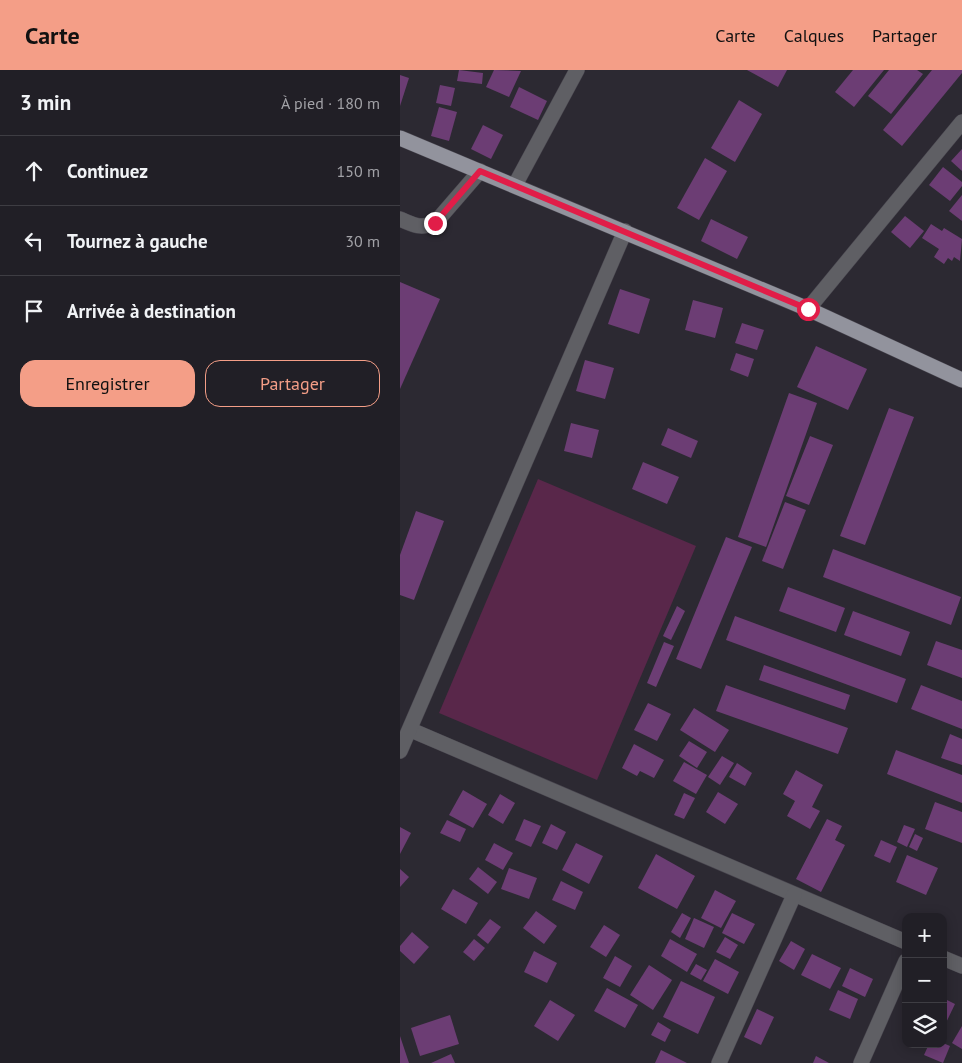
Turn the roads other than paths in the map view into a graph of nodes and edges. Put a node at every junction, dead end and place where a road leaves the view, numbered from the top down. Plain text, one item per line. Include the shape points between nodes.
1 (578, 70) edge
2 (962, 122) edge
3 (400, 138) edge
4 (480, 171) junction
5 (515, 185) junction
6 (400, 219) edge
7 (625, 231) junction
8 (808, 309) junction
9 (962, 380) edge
10 (411, 730) junction
11 (400, 751) edge
12 (794, 895) junction
13 (902, 940) edge
14 (947, 960) edge
15 (962, 966) edge
16 (902, 970) edge
17 (719, 1063) edge
18 (861, 1063) edge

1 - 5 street
2 - 8 street
3 - 4 main road
4 - 5 main road
4 - 6 street via 435,223 416,227
5 - 7 main road
7 - 8 main road
7 - 10 street
8 - 9 main road
10 - 11 street
10 - 12 street
12 - 13 street
12 - 17 street
14 - 15 street
16 - 18 street

